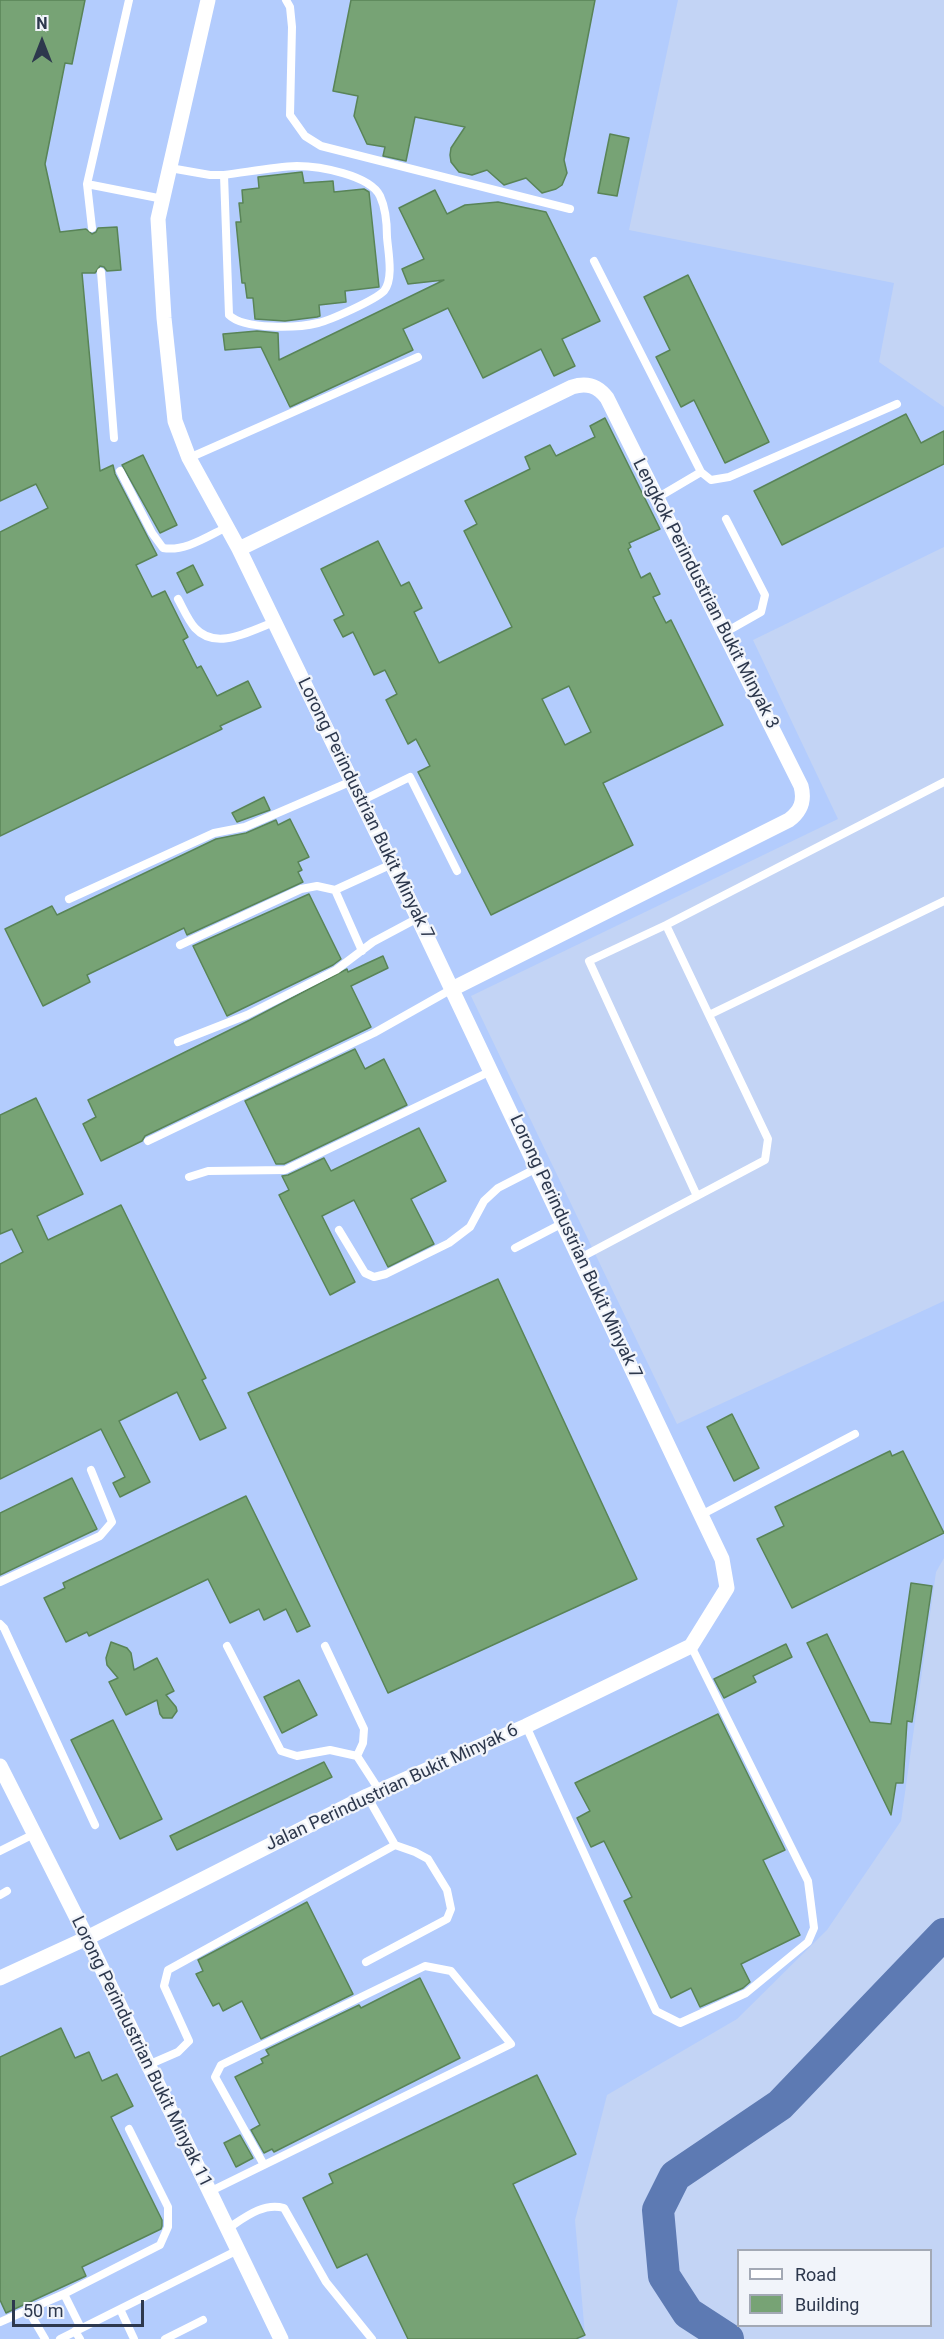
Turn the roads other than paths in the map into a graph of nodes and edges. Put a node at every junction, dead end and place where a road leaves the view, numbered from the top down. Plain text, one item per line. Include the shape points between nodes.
1 (129, 0) edge
2 (208, 0) edge
3 (286, 0) edge
4 (170, 168) junction
5 (224, 175) junction
6 (87, 184) junction
7 (163, 199) junction
8 (570, 209) dead end
9 (92, 228) dead end
10 (594, 261) dead end
11 (101, 272) dead end
12 (418, 357) dead end
13 (897, 404) dead end
14 (114, 438) dead end
15 (189, 458) junction
16 (120, 471) dead end
17 (701, 472) junction
18 (657, 498) junction
19 (726, 519) dead end
20 (228, 527) junction
21 (239, 549) junction
22 (178, 599) dead end
23 (274, 622) junction
24 (724, 633) junction
25 (352, 781) junction
26 (944, 782) edge
27 (361, 801) junction
28 (392, 864) junction
29 (457, 871) dead end
30 (335, 890) junction
31 (69, 899) dead end
32 (944, 901) edge
33 (418, 918) junction
34 (666, 925) junction
35 (180, 945) dead end
36 (362, 951) junction
37 (452, 989) junction
38 (709, 1015) junction
39 (178, 1042) dead end
40 (491, 1071) junction
41 (148, 1141) dead end
42 (537, 1168) junction
43 (189, 1177) dead end
44 (697, 1196) junction
45 (563, 1223) junction
46 (339, 1230) dead end
47 (515, 1248) dead end
48 (580, 1258) junction
49 (855, 1434) dead end
50 (91, 1470) dead end
51 (701, 1515) junction
52 (0, 1582) edge
53 (0, 1624) edge
54 (227, 1646) dead end
55 (326, 1646) dead end
56 (691, 1646) junction
57 (526, 1726) junction
58 (357, 1756) junction
59 (0, 1766) edge
60 (373, 1793) junction
61 (95, 1825) dead end
62 (34, 1834) junction
63 (394, 1845) junction
64 (0, 1851) edge
65 (87, 1938) junction
66 (366, 1962) dead end
67 (0, 1978) edge
68 (148, 2065) junction
69 (129, 2128) dead end
70 (264, 2165) junction
71 (209, 2192) junction
72 (227, 2229) junction
73 (238, 2250) junction
74 (64, 2294) junction
75 (120, 2309) junction
76 (28, 2310) junction
77 (203, 2320) dead end
78 (0, 2322) edge
79 (78, 2330) junction
80 (45, 2339) edge
81 (60, 2339) edge
82 (80, 2339) edge
83 (134, 2339) edge
84 (165, 2339) edge
85 (281, 2339) edge
86 (372, 2339) edge

1 - 6 lane
2 - 4 street, Lorong Perindustrian Bukit Minyak 7
3 - 8 lane via 292,27 290,115 305,136 321,146
4 - 5 lane
4 - 7 street, Lorong Perindustrian Bukit Minyak 7
5 - 5 lane via 229,315 234,320 247,325 320,323 372,300 385,290 386,220 380,195 366,181 298,166
6 - 7 lane
6 - 9 lane
7 - 15 street, Lorong Perindustrian Bukit Minyak 7 via 158,219 164,318 175,421
10 - 17 lane
11 - 14 lane
12 - 15 lane
13 - 17 lane via 729,477 711,480
15 - 20 street, Lorong Perindustrian Bukit Minyak 7
16 - 20 lane via 163,548 183,547
17 - 18 lane
18 - 21 street, Lengkok Perindustrian Bukit Minyak 3 via 607,398 596,387 580,384
18 - 24 street, Lengkok Perindustrian Bukit Minyak 3
19 - 24 lane via 765,595 761,612
20 - 21 street, Lorong Perindustrian Bukit Minyak 7
21 - 23 street, Lorong Perindustrian Bukit Minyak 7
22 - 23 lane via 194,627 207,638 225,639
23 - 25 street, Lorong Perindustrian Bukit Minyak 7
24 - 37 street, Lengkok Perindustrian Bukit Minyak 3 via 801,786 800,810 789,820
25 - 27 street, Lorong Perindustrian Bukit Minyak 7
25 - 31 lane via 245,827 214,832
26 - 34 lane
27 - 28 street, Lorong Perindustrian Bukit Minyak 7
27 - 29 lane via 410,777
28 - 30 lane
28 - 33 street, Lorong Perindustrian Bukit Minyak 7
30 - 35 lane via 317,886 301,889
30 - 36 lane
32 - 38 lane
33 - 36 lane
33 - 37 street, Lorong Perindustrian Bukit Minyak 7
34 - 38 lane
34 - 44 lane via 589,961
36 - 39 lane via 336,970 247,1015
37 - 40 street, Lorong Perindustrian Bukit Minyak 7
37 - 41 lane via 374,1033
38 - 44 lane via 768,1139 765,1160
40 - 42 street, Lorong Perindustrian Bukit Minyak 7
40 - 43 lane via 285,1170 208,1171
42 - 45 street, Lorong Perindustrian Bukit Minyak 7
42 - 46 lane via 498,1188 484,1201 470,1227 449,1243 386,1274 374,1277 364,1273
44 - 48 lane
45 - 47 lane
45 - 48 street, Lorong Perindustrian Bukit Minyak 7
48 - 51 street, Lorong Perindustrian Bukit Minyak 7
49 - 51 lane
50 - 52 lane via 112,1522 100,1536
51 - 56 street, Lorong Perindustrian Bukit Minyak 7 via 722,1559 727,1588
53 - 61 lane
54 - 58 lane via 280,1751 297,1756 330,1750
55 - 58 lane via 364,1729
56 - 57 street, Jalan Perindustrian Bukit Minyak 6
56 - 57 lane via 808,1881 814,1928 808,1942 746,1993 680,2023 657,2011
57 - 60 street, Jalan Perindustrian Bukit Minyak 6
58 - 60 lane
59 - 62 street, Lorong Perindustrian Bukit Minyak 11
60 - 63 lane
60 - 65 street, Jalan Perindustrian Bukit Minyak 6
62 - 64 lane
62 - 65 street, Lorong Perindustrian Bukit Minyak 11
63 - 66 lane via 428,1859 447,1890 452,1910 447,1919
63 - 68 lane via 168,1970 164,1986 189,2041 178,2052
65 - 67 street, Jalan Perindustrian Bukit Minyak 6
65 - 68 street, Lorong Perindustrian Bukit Minyak 11
68 - 71 street, Lorong Perindustrian Bukit Minyak 11
69 - 74 lane via 168,2206 168,2228 160,2245
70 - 70 lane via 307,2144 511,2044 452,1971 425,1966 231,2060 221,2065 215,2077
70 - 71 lane
71 - 72 street, Lorong Perindustrian Bukit Minyak 11
72 - 73 street, Lorong Perindustrian Bukit Minyak 11
72 - 86 lane via 255,2211 275,2205 284,2208 326,2282
73 - 75 lane
73 - 85 street, Lorong Perindustrian Bukit Minyak 11
74 - 76 lane
74 - 79 lane
75 - 79 lane
75 - 83 lane
76 - 78 lane
76 - 80 lane
77 - 84 lane
79 - 81 lane
79 - 82 lane

